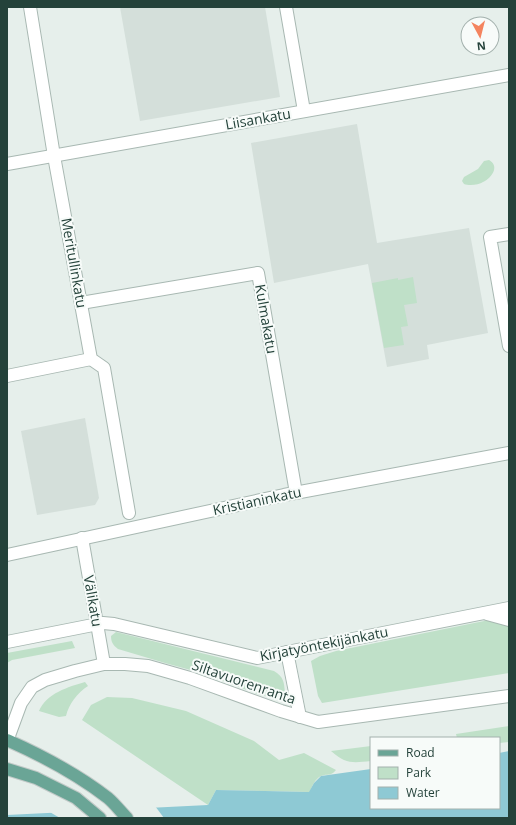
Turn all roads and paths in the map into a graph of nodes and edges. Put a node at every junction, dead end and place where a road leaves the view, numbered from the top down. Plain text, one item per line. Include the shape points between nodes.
1 (30, 7) edge
2 (286, 7) edge
3 (509, 76) edge
4 (304, 111) junction
5 (54, 156) junction
6 (7, 164) edge
7 (509, 234) edge
8 (81, 303) junction
9 (509, 346) edge
10 (91, 360) junction
11 (7, 376) edge
12 (509, 452) edge
13 (296, 493) junction
14 (129, 513) dead end
15 (82, 538) junction
16 (7, 555) edge
17 (509, 608) edge
18 (482, 613) junction
19 (509, 620) edge
20 (97, 623) junction
21 (7, 642) edge
22 (287, 652) junction
23 (104, 664) junction
24 (509, 696) edge
25 (300, 716) junction
26 (7, 741) edge
27 (7, 769) edge
28 (100, 818) edge
29 (127, 818) edge

1 - 5 street, Meritullinkatu
2 - 4 street
3 - 4 street, Liisankatu
4 - 5 street, Liisankatu
5 - 6 street, Liisankatu
5 - 8 street, Meritullinkatu
7 - 9 street via 490,237
8 - 10 street, Meritullinkatu
8 - 13 street, Kulmakatu via 258,273
10 - 11 street
10 - 14 street via 104,368
12 - 13 street, Kristianinkatu
13 - 15 street, Kristianinkatu
15 - 16 street, Kristianinkatu
15 - 20 street, Välikatu
17 - 18 street, Kirjatyöntekijänkatu
18 - 19 street, Kirjatyöntekijänkatu
18 - 22 street, Kirjatyöntekijänkatu
20 - 21 street, Kirjatyöntekijänkatu
20 - 22 street, Kirjatyöntekijänkatu via 114,624 257,658
20 - 23 street, Välikatu
22 - 25 street
23 - 25 street, Siltavuorenranta via 148,666
23 - 26 street, Siltavuorenranta via 75,670 32,687 21,703
24 - 25 street, Siltavuorenranta via 318,722
26 - 29 main road via 58,764 109,799
27 - 28 main road via 36,778 76,798

